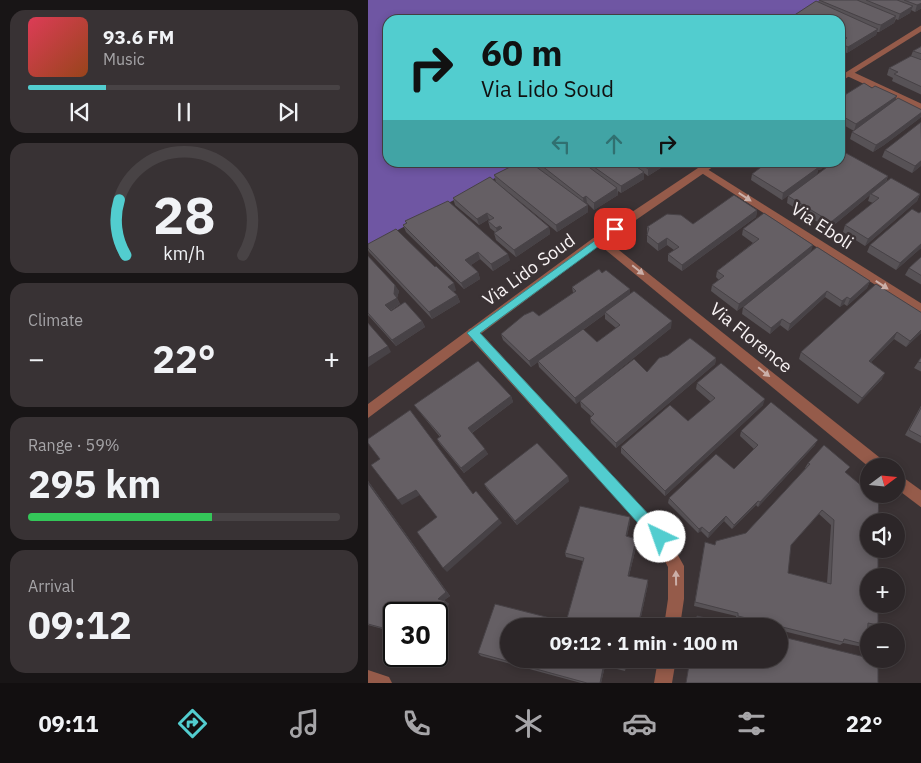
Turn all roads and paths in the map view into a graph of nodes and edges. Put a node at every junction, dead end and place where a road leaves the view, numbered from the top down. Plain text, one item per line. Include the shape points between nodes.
1 (922, 27) edge
2 (850, 74) junction
3 (845, 77) edge
4 (922, 108) edge
5 (708, 167) edge
6 (704, 170) junction
7 (600, 239) junction
8 (922, 310) edge
9 (473, 333) junction
10 (368, 412) edge
11 (869, 458) edge
12 (906, 487) edge
13 (922, 500) edge
14 (673, 618) edge
15 (666, 668) edge
16 (368, 679) edge
17 (383, 683) edge
18 (663, 683) edge

1 - 2 street
2 - 3 street
2 - 4 street
5 - 6 street, Via Lido Soud
6 - 7 street, Via Lido Soud
6 -> 8 street, Via Eboli
7 - 9 street, Via Lido Soud
7 -> 11 street, Via Florence
9 - 10 street, Via Lido Soud
14 -> 9 street via 676,566 660,537
12 - 13 street
15 - 18 street
16 - 17 street

